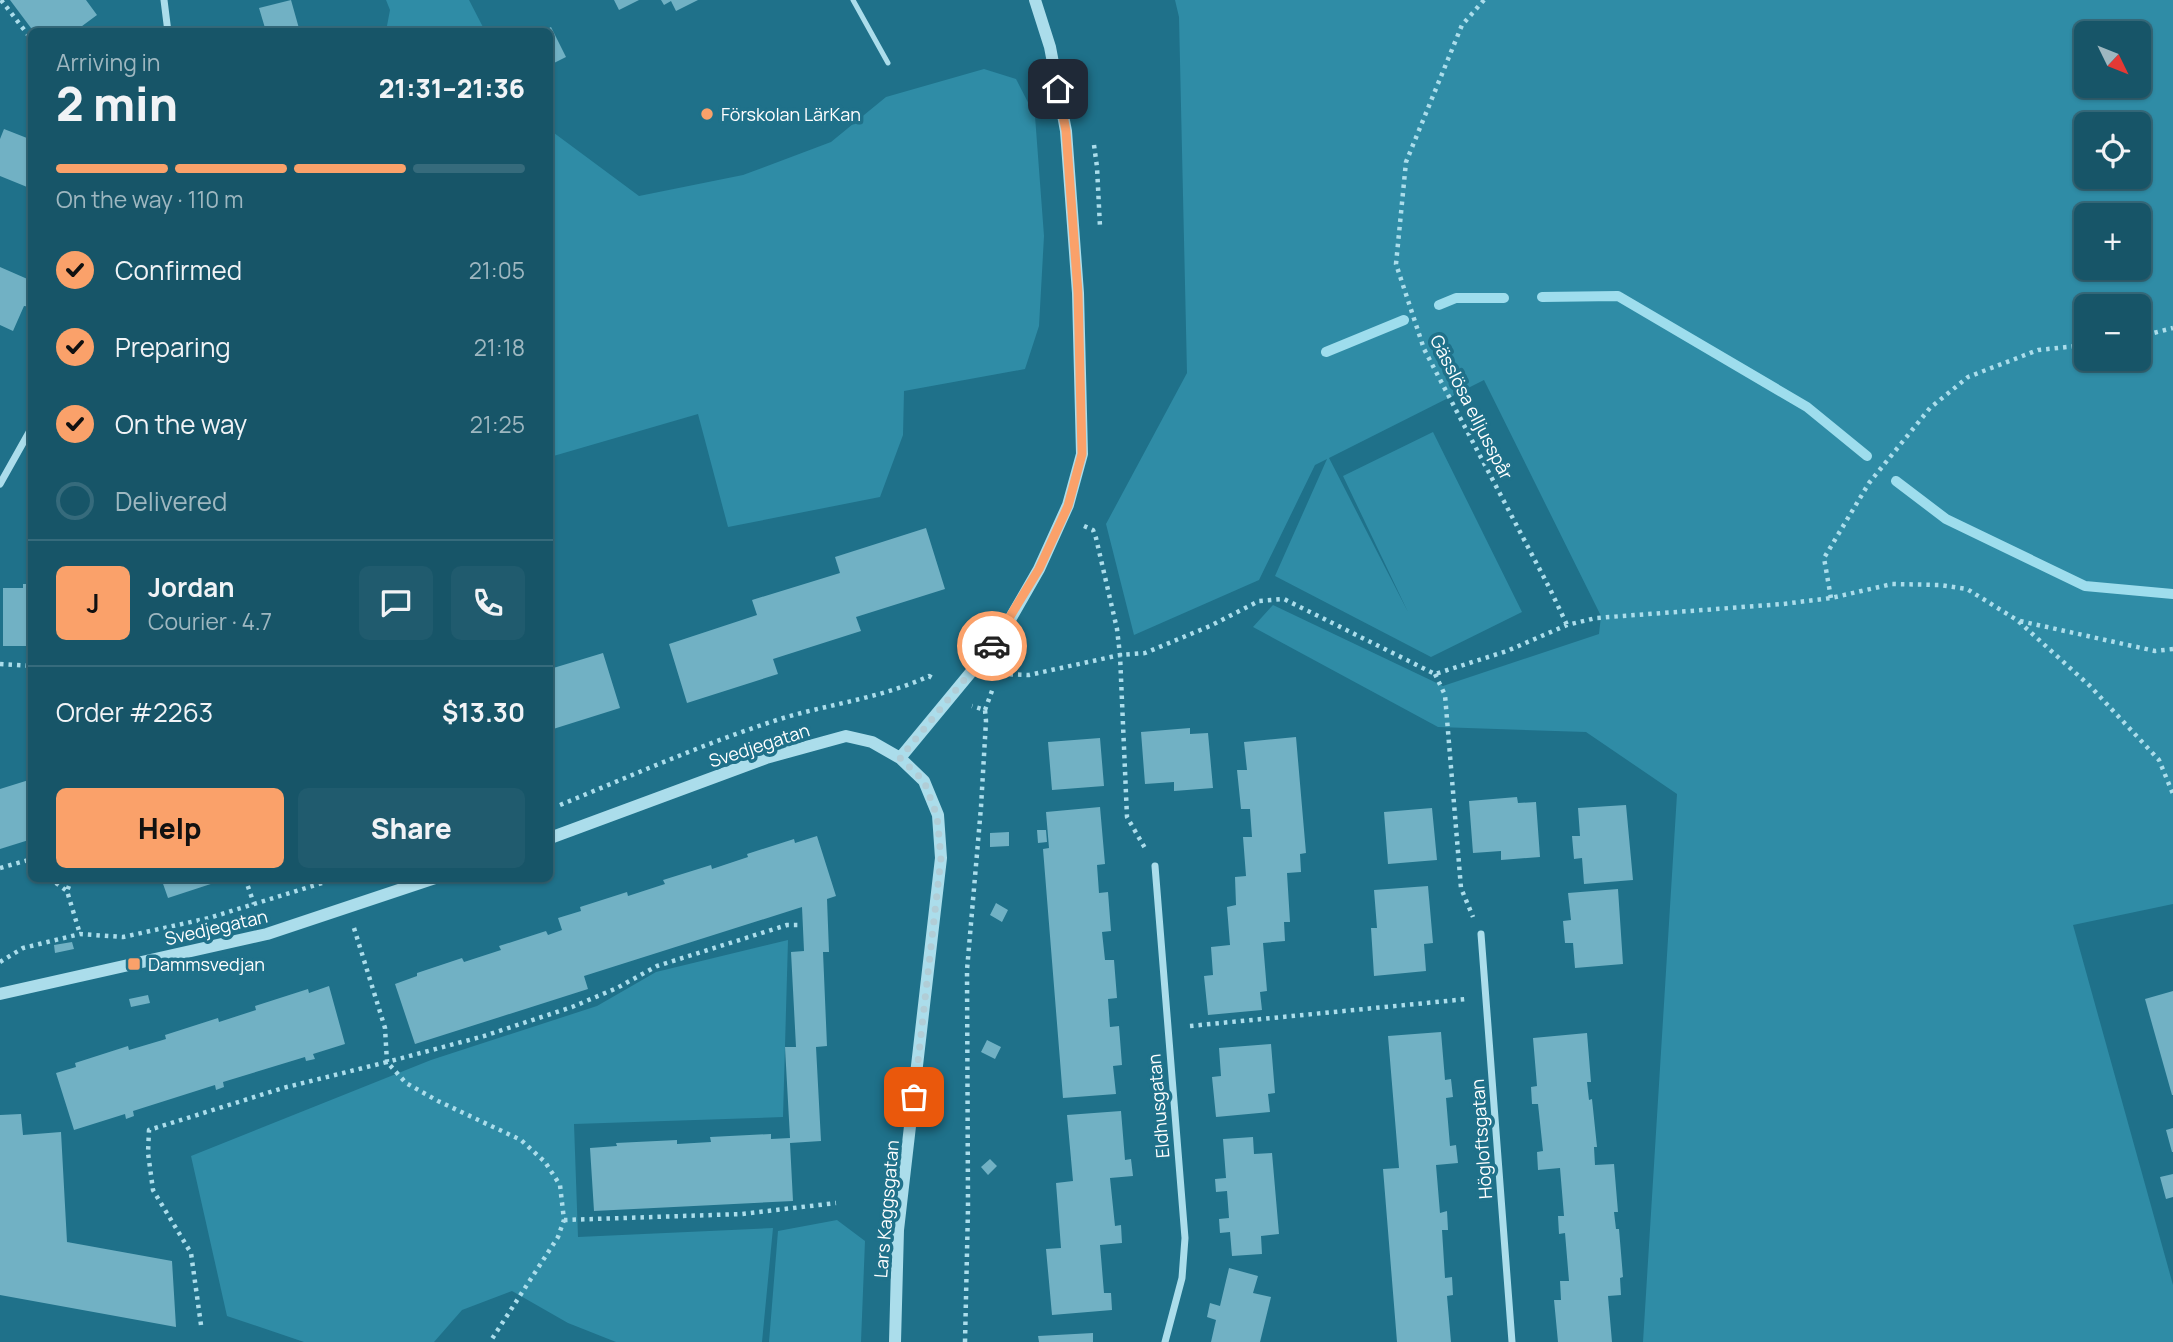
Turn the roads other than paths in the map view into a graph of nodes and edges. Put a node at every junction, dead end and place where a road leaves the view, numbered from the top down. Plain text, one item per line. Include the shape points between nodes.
1 (164, 0) edge
2 (853, 0) edge
3 (1035, 0) edge
4 (168, 28) edge
5 (888, 63) dead end
6 (28, 434) edge
7 (0, 484) edge
8 (900, 758) junction
9 (553, 837) edge
10 (1155, 866) road end
11 (423, 882) edge
12 (1481, 934) road end
13 (0, 994) edge
14 (895, 1342) edge
15 (1165, 1342) edge
16 (1512, 1342) edge

1 - 4 street
2 - 5 lane
3 - 8 street via 1050,47 1066,131 1078,293 1082,454 1068,506 1000,637
6 - 7 street
8 - 9 street, Svedjegatan via 872,742 846,736 766,758
8 - 14 street, Lars Kaggsgatan via 924,781 937,816 941,858 898,1230
10 - 15 street, Eldhusgatan via 1185,1238 1182,1278
11 - 13 street, Svedjegatan via 267,934
12 - 16 street, Högloftsgatan

